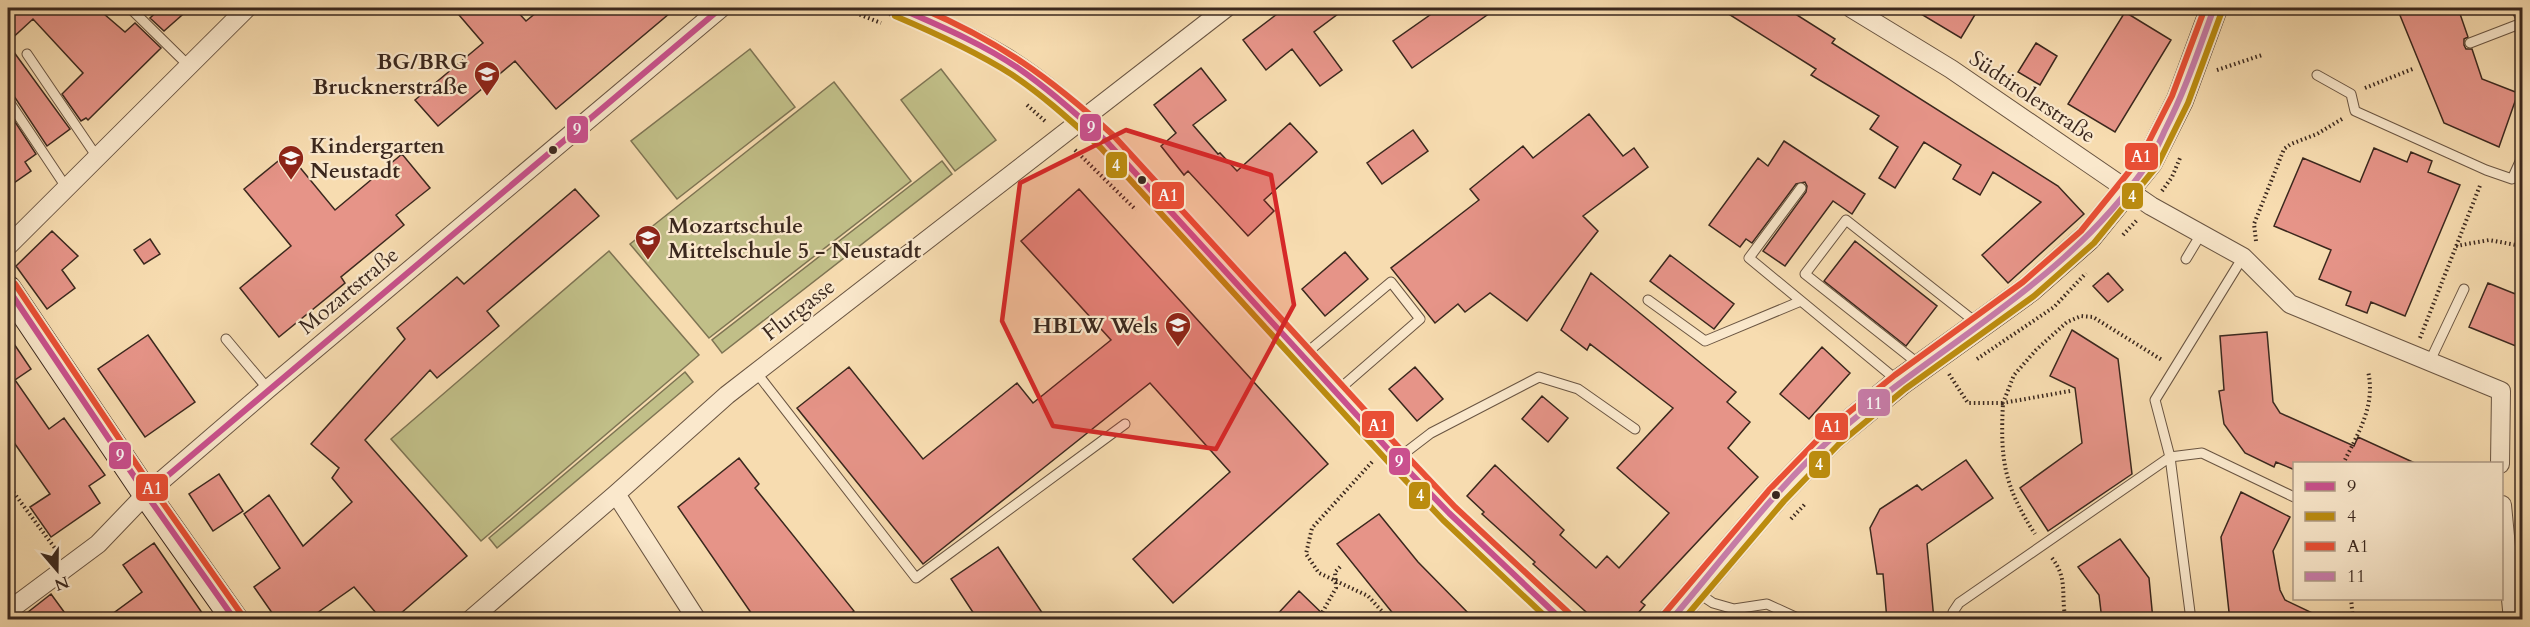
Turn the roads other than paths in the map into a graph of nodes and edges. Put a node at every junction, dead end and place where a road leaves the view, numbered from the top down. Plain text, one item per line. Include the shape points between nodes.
1 (130, 8) edge
2 (247, 8) edge
3 (721, 8) edge
4 (898, 8) edge
5 (1226, 8) edge
6 (1851, 8) edge
7 (2214, 8) edge
8 (2515, 8) edge
9 (2523, 22) edge
10 (2470, 43) dead end
11 (27, 54) dead end
12 (188, 65) junction
13 (2317, 75) dead end
14 (8, 100) edge
15 (1082, 119) junction
16 (97, 157) junction
17 (2523, 157) edge
18 (66, 187) junction
19 (1801, 188) dead end
20 (2128, 189) junction
21 (2201, 234) junction
22 (8, 246) edge
23 (2243, 257) junction
24 (2186, 259) dead end
25 (8, 289) edge
26 (2464, 289) dead end
27 (1648, 300) dead end
28 (1801, 301) junction
29 (1979, 325) junction
30 (226, 339) dead end
31 (1304, 355) junction
32 (2421, 359) junction
33 (1930, 361) junction
34 (756, 372) junction
35 (1900, 382) junction
36 (268, 389) junction
37 (1336, 392) junction
38 (1125, 424) dead end
39 (1635, 429) dead end
40 (2170, 457) junction
41 (2500, 462) edge
42 (1388, 463) junction
43 (146, 494) junction
44 (616, 494) junction
45 (2293, 496) edge
46 (2503, 515) edge
47 (1696, 591) junction
48 (8, 611) edge
49 (235, 620) edge
50 (470, 620) edge
51 (697, 620) edge
52 (1563, 620) edge
53 (1671, 620) edge
54 (1802, 620) edge
55 (1954, 620) edge
56 (2191, 620) edge
57 (2513, 620) edge

1 - 12 lane
2 - 12 street
3 - 36 street, Mozartstraße
4 - 15 street via 1004,59
5 - 15 street, Flurgasse
6 - 20 street, Südtirolerstraße via 1951,69
7 - 20 main road via 2180,100 2149,162
8 - 9 lane
9 - 10 lane
11 - 16 lane
12 - 16 street
13 - 17 lane via 2351,94 2355,111 2486,170 2512,179
14 - 18 lane
15 - 31 street
15 - 34 street, Flurgasse
16 - 18 street
18 - 22 street
19 - 28 lane via 1749,258
20 - 21 street, Südtirolerstraße
20 - 29 main road via 2088,237 2030,289
21 - 23 street, Südtirolerstraße
21 - 24 lane
23 - 32 street, Südtirolerstraße via 2290,304
23 - 40 lane via 2155,400
25 - 43 main road
26 - 32 lane
27 - 28 lane via 1705,341
28 - 35 lane
29 - 33 main road
29 - 33 lane via 1846,220 1805,274
30 - 36 lane
31 - 37 street
31 - 37 lane via 1391,282 1420,319
32 - 41 street, Südtirolerstraße via 2501,391
33 - 35 main road
34 - 38 lane via 916,578
34 - 44 street, Flurgasse
35 - 47 main road via 1833,437 1777,495
36 - 43 street, Mozartstraße
37 - 42 street
39 - 42 lane via 1578,389 1539,377 1431,433
40 - 45 lane via 2202,453
40 - 55 lane via 1959,603 1953,612
40 - 56 lane
42 - 52 street via 1449,513
43 - 48 street, Mozartstraße via 98,544
43 - 49 main road
44 - 50 street, Flurgasse
44 - 51 street
46 - 57 street
47 - 53 main road
47 - 54 lane via 1713,603 1734,609 1767,604

